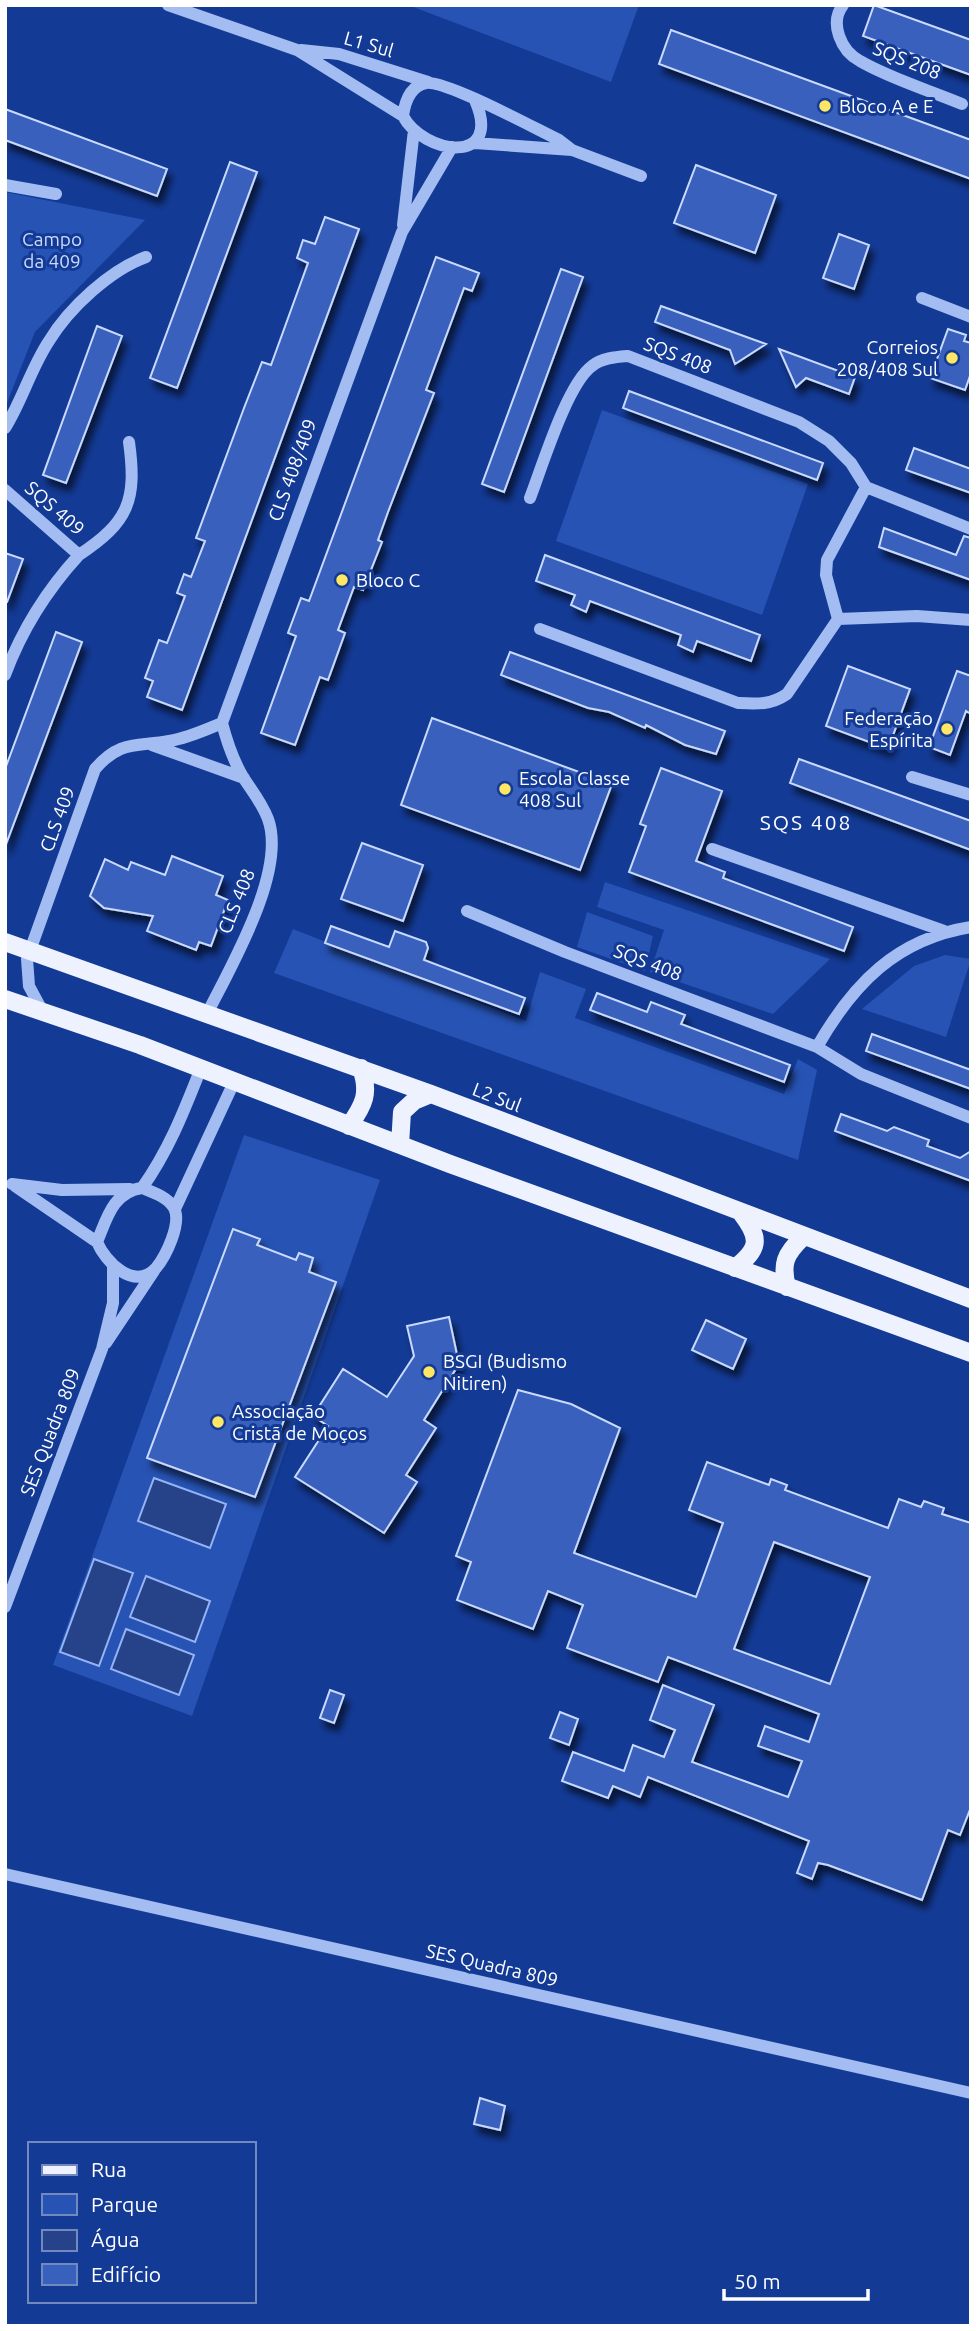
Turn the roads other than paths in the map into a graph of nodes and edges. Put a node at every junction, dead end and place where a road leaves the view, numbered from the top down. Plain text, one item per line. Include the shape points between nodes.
1 (168, 5) edge
2 (843, 5) edge
3 (297, 50) junction
4 (428, 82) junction
5 (475, 100) junction
6 (962, 104) dead end
7 (403, 116) junction
8 (414, 130) junction
9 (475, 143) junction
10 (452, 147) junction
11 (572, 150) junction
12 (641, 176) dead end
13 (5, 185) edge
14 (56, 194) dead end
15 (402, 232) junction
16 (146, 257) dead end
17 (922, 298) dead end
18 (971, 317) edge
19 (5, 428) edge
20 (129, 442) dead end
21 (866, 487) junction
22 (5, 490) edge
23 (530, 498) dead end
24 (971, 529) edge
25 (79, 555) junction
26 (838, 619) junction
27 (971, 620) edge
28 (540, 629) dead end
29 (5, 675) edge
30 (222, 723) junction
31 (147, 743) junction
32 (912, 777) dead end
33 (244, 778) junction
34 (971, 795) edge
35 (712, 849) dead end
36 (467, 911) dead end
37 (971, 927) edge
38 (944, 931) junction
39 (5, 942) edge
40 (29, 951) junction
41 (5, 999) edge
42 (43, 1013) junction
43 (207, 1014) junction
44 (817, 1047) junction
45 (201, 1068) junction
46 (361, 1068) junction
47 (234, 1080) junction
48 (431, 1094) junction
49 (971, 1118) edge
50 (349, 1126) junction
51 (400, 1145) junction
52 (9, 1183) edge
53 (136, 1189) junction
54 (175, 1209) junction
55 (742, 1214) junction
56 (803, 1237) junction
57 (97, 1242) junction
58 (113, 1267) junction
59 (155, 1268) junction
60 (735, 1268) junction
61 (787, 1287) junction
62 (971, 1298) edge
63 (102, 1349) junction
64 (971, 1353) edge
65 (5, 1607) edge
66 (5, 1874) edge
67 (971, 2093) edge

1 - 3 street, L1 Sul
2 - 6 street, SQS 208 via 837,13 836,30 857,60
3 - 4 street, L1 Sul via 339,54
3 - 7 street, L1 Sul
4 - 5 street
4 - 7 street via 410,93
5 - 9 street via 482,123
5 - 11 street
7 - 8 street
8 - 10 street
8 - 15 street, CLS 408/409
9 - 10 street
9 - 11 street
10 - 15 street, CLS 408/409
11 - 12 street
13 - 14 street
15 - 30 street, CLS 408/409
16 - 19 street via 117,273 55,333
17 - 18 street
20 - 25 street, SQS 409 via 131,497 123,519
21 - 23 street, SQS 408 via 851,463 799,422 628,356 592,365 576,382
21 - 24 street
21 - 26 street via 827,560 826,575
22 - 25 street, SQS 409
25 - 29 street, SQS 409 via 34,611
26 - 27 street via 917,616
26 - 28 street via 787,694 762,704 738,703
30 - 31 street, CLS 409 via 191,736
30 - 33 street, CLS 408
31 - 33 street
31 - 40 street, CLS 409 via 126,745 95,769
32 - 34 street
33 - 43 street, CLS 408 via 268,819 271,865
35 - 38 street
36 - 44 street, SQS 408
37 - 38 street
38 - 44 street via 858,985
39 - 40 main road, L2 Sul
40 - 42 street, CLS 409 via 29,986
40 - 43 main road, L2 Sul
41 - 42 main road
42 - 45 main road
43 - 46 main road, L2 Sul
44 - 49 street, SQS 408 via 861,1074
45 - 47 main road
45 - 53 street via 162,1159
46 - 48 main road, L2 Sul
46 - 50 main road via 365,1101
47 - 50 main road
47 - 54 street
48 - 51 main road via 402,1112
48 - 55 main road, L2 Sul
50 - 51 main road
51 - 60 main road
52 - 53 street via 62,1190
52 - 57 street
53 - 54 street
53 - 57 street via 110,1209
54 - 59 street via 175,1229
55 - 56 main road, L2 Sul
55 - 60 main road via 754,1229 755,1244
56 - 61 main road via 782,1268
56 - 62 main road, L2 Sul
57 - 58 street
58 - 59 street via 136,1275
58 - 63 street, SES Quadra 809 via 113,1303
59 - 63 street, SES Quadra 809
60 - 61 main road
61 - 64 main road
63 - 65 street, SES Quadra 809
66 - 67 street, SES Quadra 809

